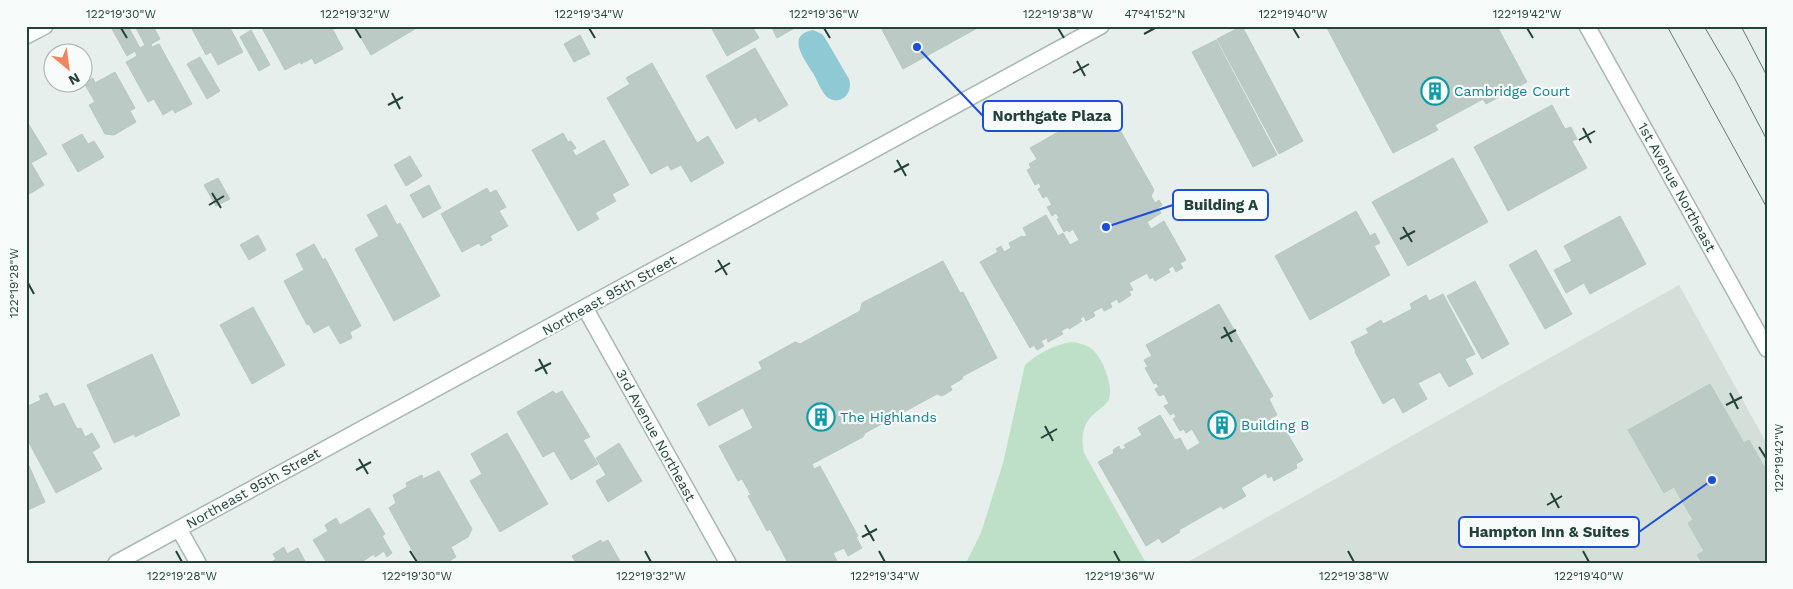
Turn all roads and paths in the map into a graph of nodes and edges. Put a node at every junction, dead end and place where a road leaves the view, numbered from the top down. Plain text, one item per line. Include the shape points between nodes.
1 (45, 26) edge
2 (1101, 26) edge
3 (1586, 26) edge
4 (26, 36) edge
5 (585, 308) junction
6 (1767, 349) edge
7 (179, 528) junction
8 (116, 563) edge
9 (198, 563) edge
10 (728, 563) edge

1 - 4 street
2 - 5 street, Northeast 95th Street
3 - 6 street, 1st Avenue Northeast
5 - 7 street, Northeast 95th Street
5 - 10 street, 3rd Avenue Northeast
7 - 8 street, Northeast 95th Street
7 - 9 street

